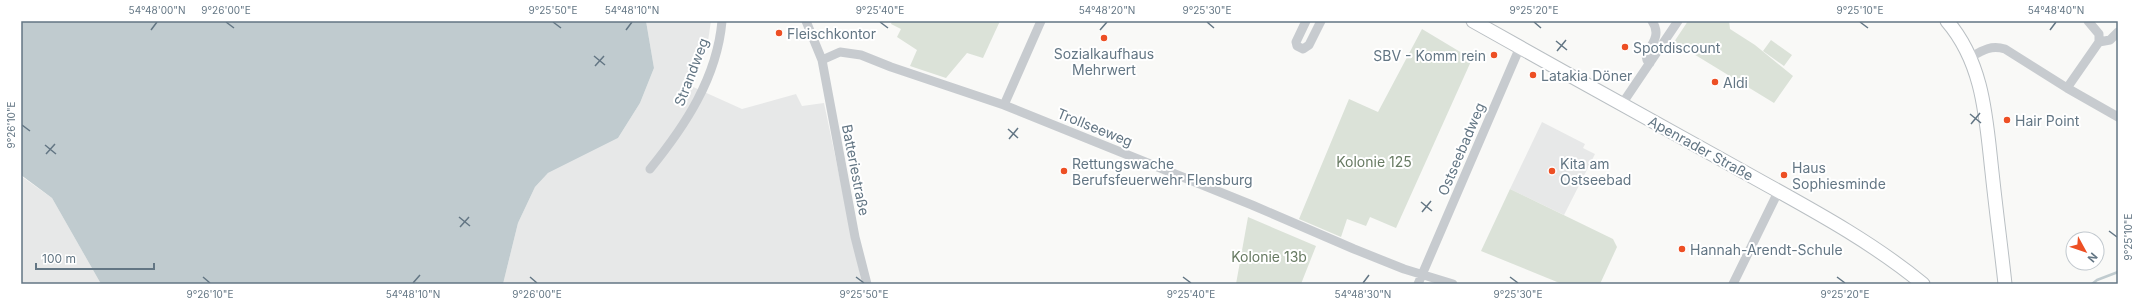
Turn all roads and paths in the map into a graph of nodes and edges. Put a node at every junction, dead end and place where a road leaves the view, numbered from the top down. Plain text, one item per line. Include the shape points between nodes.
1 (722, 21) edge
2 (807, 21) edge
3 (1041, 21) edge
4 (1306, 21) edge
5 (1321, 21) edge
6 (1473, 21) edge
7 (1652, 21) edge
8 (1678, 21) edge
9 (1947, 21) edge
10 (2088, 21) edge
11 (2118, 32) edge
12 (2100, 42) junction
13 (1520, 47) junction
14 (1970, 57) junction
15 (822, 60) junction
16 (1650, 63) junction
17 (2067, 88) junction
18 (1622, 104) junction
19 (1004, 105) junction
20 (2118, 117) edge
21 (650, 169) dead end
22 (1778, 192) junction
23 (1422, 273) junction
24 (867, 284) edge
25 (1418, 284) edge
26 (1453, 284) edge
27 (1733, 284) edge
28 (1923, 284) edge
29 (2005, 284) edge

1 - 21 street, Strandweg via 718,43 700,95 689,117
2 - 15 street, Batteriestraße
3 - 19 street
4 - 5 street via 1296,42 1297,46 1303,49 1309,45
6 - 13 main road, Apenrader Straße
7 - 16 street via 1657,33 1646,55
8 - 16 street
9 - 14 main road via 1961,39
10 - 12 street via 2099,34
11 - 12 street via 2110,40
12 - 17 street
13 - 18 main road, Apenrader Straße
13 - 23 street, Ostseebadweg
14 - 17 street via 1994,46 2005,49
14 - 29 main road via 1982,92
15 - 19 street, Trollseeweg via 840,52 850,52
15 - 24 street, Batteriestraße via 855,237
16 - 18 street
17 - 20 street
18 - 22 main road, Apenrader Straße
19 - 23 street, Trollseeweg via 1246,202 1354,250
22 - 27 street
22 - 28 main road, Apenrader Straße via 1864,242
23 - 25 street, Ostseebadweg
23 - 26 street, Trollseeweg

